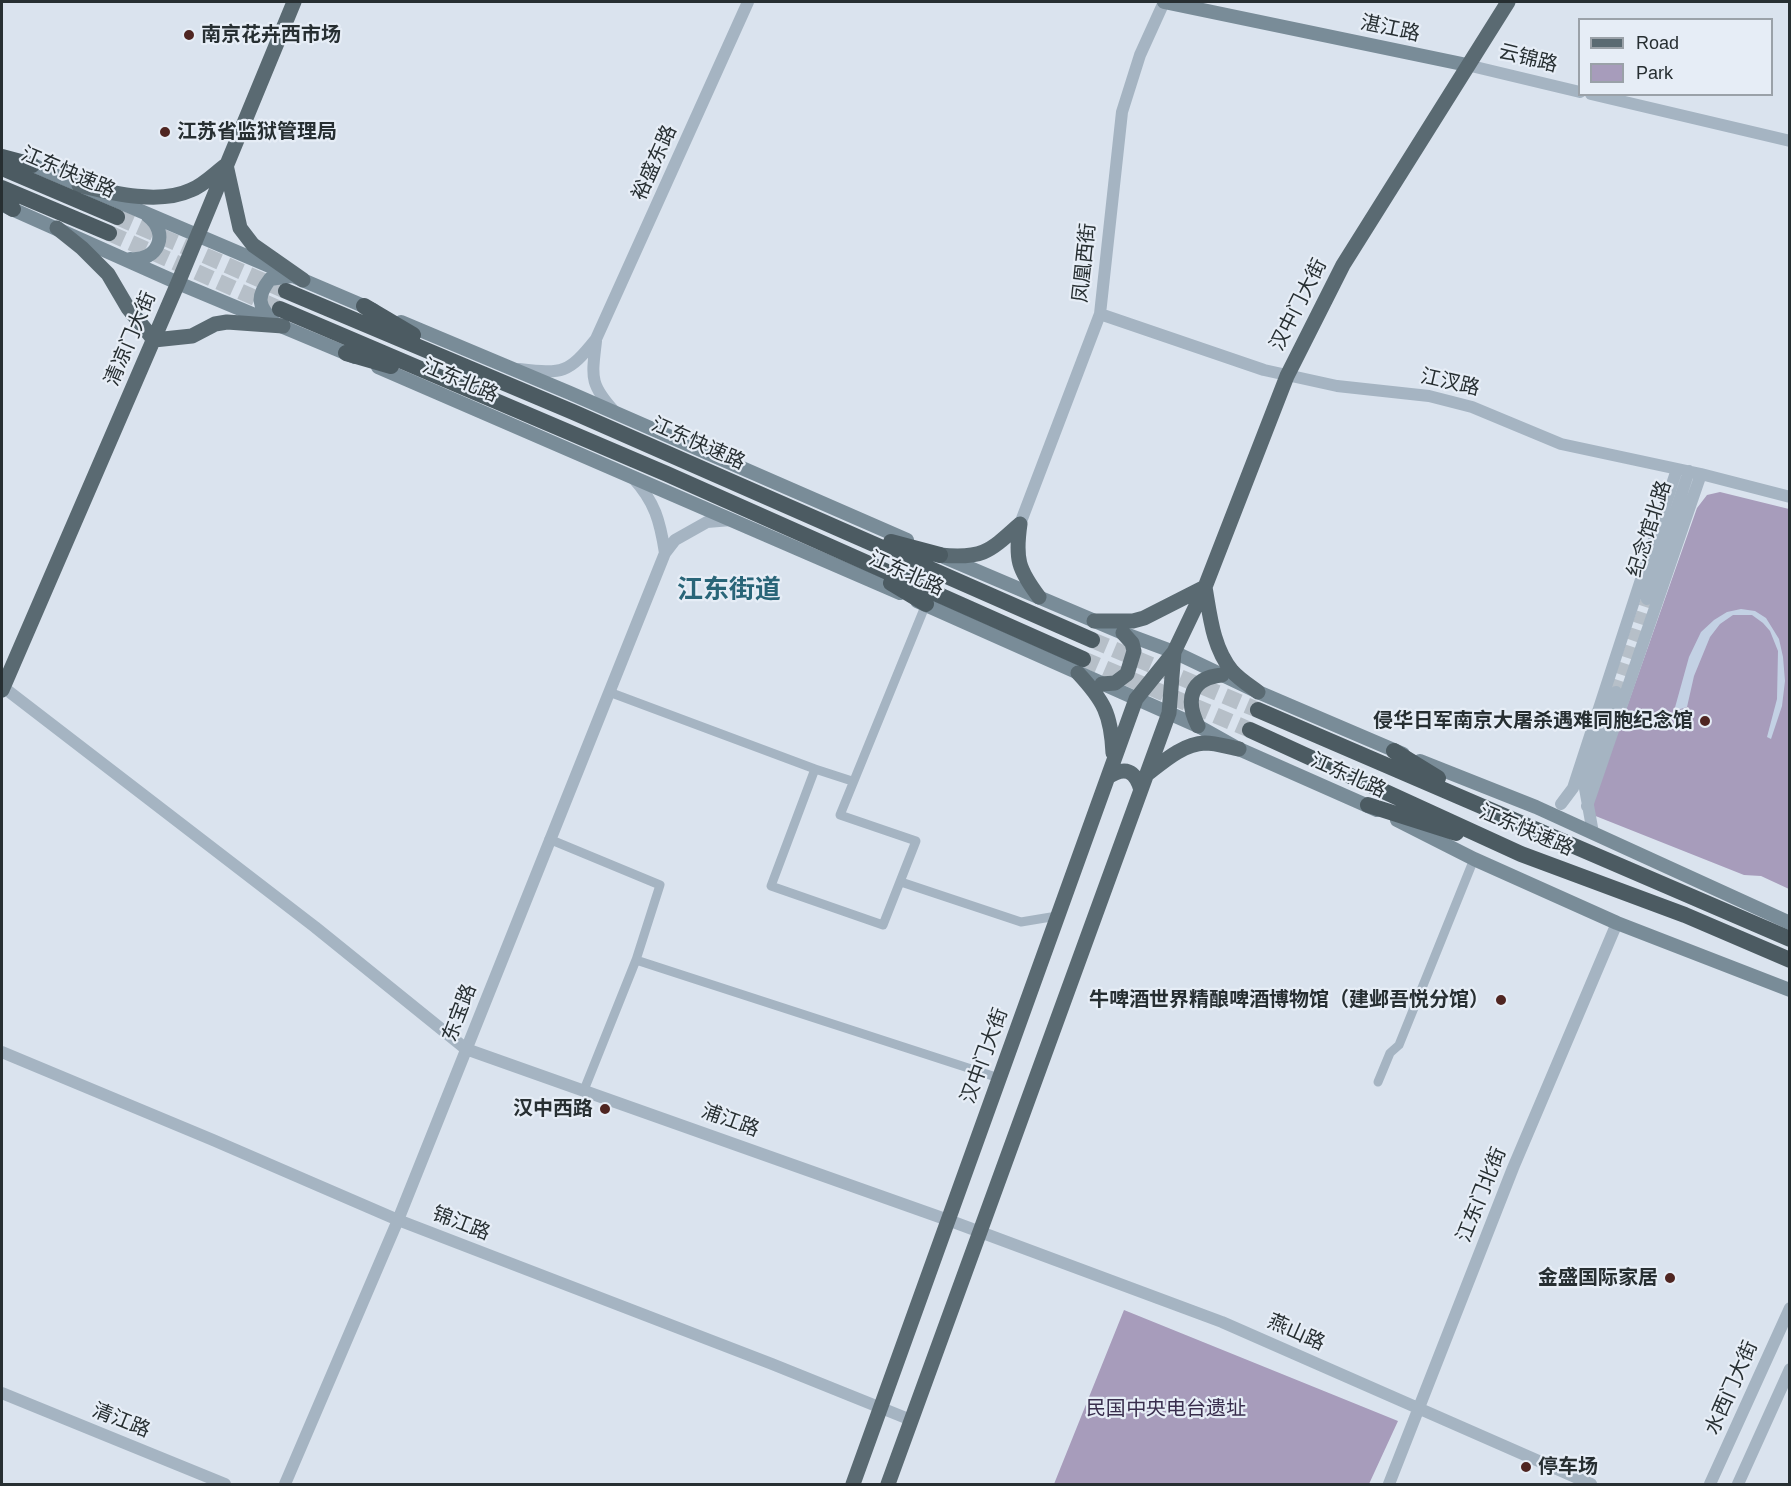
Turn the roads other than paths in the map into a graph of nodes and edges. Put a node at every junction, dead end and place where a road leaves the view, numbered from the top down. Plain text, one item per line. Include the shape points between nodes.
1 (294, 2) edge
2 (748, 2) edge
3 (1164, 2) edge
4 (1508, 2) edge
5 (1467, 65) junction
6 (1578, 92) edge
7 (1599, 96) edge
8 (1790, 141) edge
9 (2, 152) edge
10 (2, 157) edge
11 (32, 165) junction
12 (226, 165) junction
13 (2, 168) edge
14 (79, 185) junction
15 (2, 188) edge
16 (5, 205) edge
17 (144, 213) junction
18 (117, 217) tunnel mouth
19 (57, 228) junction
20 (109, 233) tunnel mouth
21 (199, 235) junction
22 (125, 258) junction
23 (294, 282) junction
24 (178, 283) junction
25 (364, 306) junction
26 (1100, 314) junction
27 (279, 320) junction
28 (596, 339) junction
29 (154, 340) junction
30 (346, 353) junction
31 (462, 365) junction
32 (510, 368) junction
33 (1287, 376) junction
34 (456, 384) junction
35 (617, 414) junction
36 (1689, 471) junction
37 (628, 474) junction
38 (1790, 497) edge
39 (731, 520) junction
40 (1020, 524) junction
41 (843, 530) junction
42 (834, 548) junction
43 (664, 552) junction
44 (940, 555) junction
45 (1205, 587) junction
46 (1039, 597) junction
47 (926, 604) junction
48 (1633, 604) junction
49 (1651, 604) junction
50 (1094, 621) junction
51 (1624, 631) junction
52 (1123, 633) junction
53 (1645, 637) junction
54 (1092, 640) tunnel mouth
55 (1174, 652) junction
56 (1617, 652) junction
57 (1636, 661) junction
58 (1081, 666) junction
59 (1222, 675) junction
60 (1608, 680) junction
61 (1102, 684) junction
62 (2, 689) edge
63 (1621, 690) junction
64 (609, 692) junction
65 (1258, 692) junction
66 (1136, 699) junction
67 (1257, 710) tunnel mouth
68 (1169, 713) junction
69 (1198, 726) junction
70 (1250, 730) tunnel mouth
71 (1239, 748) junction
72 (1394, 751) junction
73 (1113, 762) junction
74 (815, 769) junction
75 (1108, 777) junction
76 (852, 781) junction
77 (1143, 783) junction
78 (1584, 783) junction
79 (1560, 804) junction
80 (1368, 805) junction
81 (1587, 806) junction
82 (1536, 807) junction
83 (1488, 809) junction
84 (1593, 833) junction
85 (549, 839) junction
86 (1521, 854) junction
87 (1474, 860) junction
88 (901, 882) junction
89 (1058, 916) junction
90 (1790, 922) edge
91 (1617, 923) junction
92 (1790, 939) edge
93 (636, 960) junction
94 (1790, 960) edge
95 (1790, 990) edge
96 (466, 1049) junction
97 (2, 1052) edge
98 (999, 1078) junction
99 (1378, 1082) dead end
100 (584, 1090) junction
101 (398, 1220) junction
102 (948, 1220) junction
103 (980, 1231) junction
104 (1790, 1308) edge
105 (1790, 1369) edge
106 (2, 1393) edge
107 (880, 1408) junction
108 (1419, 1409) junction
109 (911, 1420) junction
110 (225, 1485) edge
111 (285, 1485) edge
112 (854, 1485) edge
113 (888, 1485) edge
114 (1389, 1485) edge
115 (1591, 1485) edge
116 (1710, 1485) edge
117 (1738, 1485) edge

1 - 12 main road, 清凉门大街
2 - 28 street, 裕盛东路
3 - 5 main road, 湛江路
3 - 26 street, 凤凰西街 via 1140,55 1122,112
4 - 5 main road, 汉中门大街
5 - 6 street, 云锦路
5 - 33 main road, 汉中门大街 via 1343,265
7 - 8 street
9 - 11 main road, 江东北路
10 - 11 highway
11 - 14 main road, 江东北路
12 - 14 main road via 193,189 177,195 129,196
12 - 21 main road, 清凉门大街
12 - 23 main road via 240,228
13 - 18 highway, 江东快速路
14 - 17 main road, 江东北路
15 - 20 highway, 江东快速路
16 - 19 main road, 江东北路
17 - 21 main road, 江东北路
17 - 22 main road via 156,222 160,239 149,256 140,260
19 - 22 main road, 江东北路
19 - 29 main road via 108,274 128,308
21 - 23 main road, 江东北路
21 - 24 main road, 清凉门大街
22 - 24 main road, 江东北路
23 - 25 main road, 江东北路
23 - 27 main road via 279,276 270,279 261,294 261,306
23 - 31 highway, 江东快速路
24 - 27 main road, 江东北路
24 - 29 main road, 清凉门大街
25 - 31 highway
25 - 32 main road, 江东北路
26 - 33 street, 江汊路
26 - 40 street, 凤凰西街
27 - 29 main road via 227,322 192,336
27 - 30 main road, 江东北路
27 - 34 highway, 江东快速路
28 - 32 street, 裕盛东路 via 579,361 565,370
28 - 35 street, 裕盛东路 via 594,382
29 - 62 main road, 清凉门大街
30 - 34 highway
30 - 37 main road, 江东北路
31 - 41 highway, 江东快速路
32 - 35 main road, 江东北路
33 - 36 street, 江汊路 via 1429,396 1472,407 1561,444
33 - 45 main road, 汉中门大街
34 - 42 highway, 江东快速路
35 - 44 main road, 江东北路
36 - 38 street, 江汊路
36 - 48 street
36 - 49 street, 纪念馆北路
37 - 39 main road, 江东北路
37 - 43 street via 646,492 657,515
39 - 43 street via 707,522 675,540
39 - 47 main road, 江东北路
40 - 44 main road via 989,551 977,556
40 - 46 main road via 1017,553 1021,572
41 - 44 highway
41 - 54 highway, 江东快速路
42 - 47 highway
42 - 58 highway, 江东快速路
43 - 64 street, 东宝路
44 - 46 main road, 江东北路
45 - 50 main road via 1139,620
45 - 55 main road, 汉中门大街
45 - 65 main road via 1220,653 1233,673
46 - 50 main road, 江东北路
47 - 58 main road, 江东北路
47 - 76 street
48 - 49 street via 1636,612 1646,615
48 - 51 street
49 - 53 street, 纪念馆北路
50 - 52 main road, 江东北路
51 - 53 street via 1638,626
51 - 56 street
52 - 55 main road, 江东北路
52 - 61 main road via 1132,643 1133,661 1120,681
53 - 57 street, 纪念馆北路
55 - 59 main road, 江东北路
55 - 66 main road, 汉中门大街
55 - 68 main road, 汉中门大街
56 - 57 street via 1621,666 1629,668
56 - 60 street
57 - 63 street, 纪念馆北路
58 - 61 main road, 江东北路
58 - 73 main road via 1107,714
59 - 65 main road, 江东北路
59 - 69 main road via 1204,679 1194,687 1190,705
60 - 63 street via 1620,676 1626,681
60 - 79 street via 1573,788
61 - 66 main road, 江东北路
62 - 96 street, 浦江路 via 315,927
63 - 78 street
63 - 81 street
64 - 74 street
64 - 85 street, 东宝路
65 - 72 main road, 江东北路
66 - 68 main road, 江东北路
66 - 73 main road, 汉中门大街
67 - 83 highway, 江东快速路
68 - 69 main road, 江东北路
68 - 77 main road, 汉中门大街
69 - 71 main road, 江东北路
70 - 86 highway, 江东快速路
71 - 77 main road via 1205,743 1187,747 1171,756
71 - 80 main road, 江东北路
72 - 82 main road, 江东北路
72 - 83 highway
73 - 75 main road, 汉中门大街
74 - 76 street
74 - 88 street via 771,886 883,925
75 - 77 main road via 1123,770
75 - 89 main road, 汉中门大街
76 - 88 street via 840,815 916,841
77 - 103 main road, 汉中门大街
78 - 79 street
78 - 81 street
79 - 82 street
80 - 86 highway
80 - 87 main road, 江东北路
81 - 84 street
82 - 84 main road, 江东北路
83 - 92 highway, 江东快速路
84 - 90 main road, 江东北路
85 - 93 street via 660,885
85 - 96 street, 东宝路
86 - 94 highway, 江东快速路 via 1685,915
87 - 91 main road, 江东北路
87 - 99 street via 1399,1045 1390,1053
88 - 89 street via 1021,922
89 - 98 main road, 汉中门大街
91 - 95 main road, 江东北路
91 - 108 street, 江东门北街 via 1513,1168
93 - 98 street
93 - 100 street
96 - 100 street, 浦江路
96 - 101 street, 东宝路
97 - 101 street, 锦江路
98 - 102 main road, 汉中门大街
100 - 102 street, 浦江路
101 - 107 street, 锦江路
101 - 111 street, 东宝路
102 - 103 street, 浦江路
102 - 107 main road, 汉中门大街
103 - 108 street, 燕山路 via 1222,1322
103 - 109 main road, 汉中门大街
104 - 116 street, 水西门大街
105 - 117 street
106 - 110 street, 清江路
107 - 109 street, 锦江路
107 - 112 main road, 汉中门大街
108 - 114 street, 江东门北街
108 - 115 street, 燕山路
109 - 113 main road, 汉中门大街

